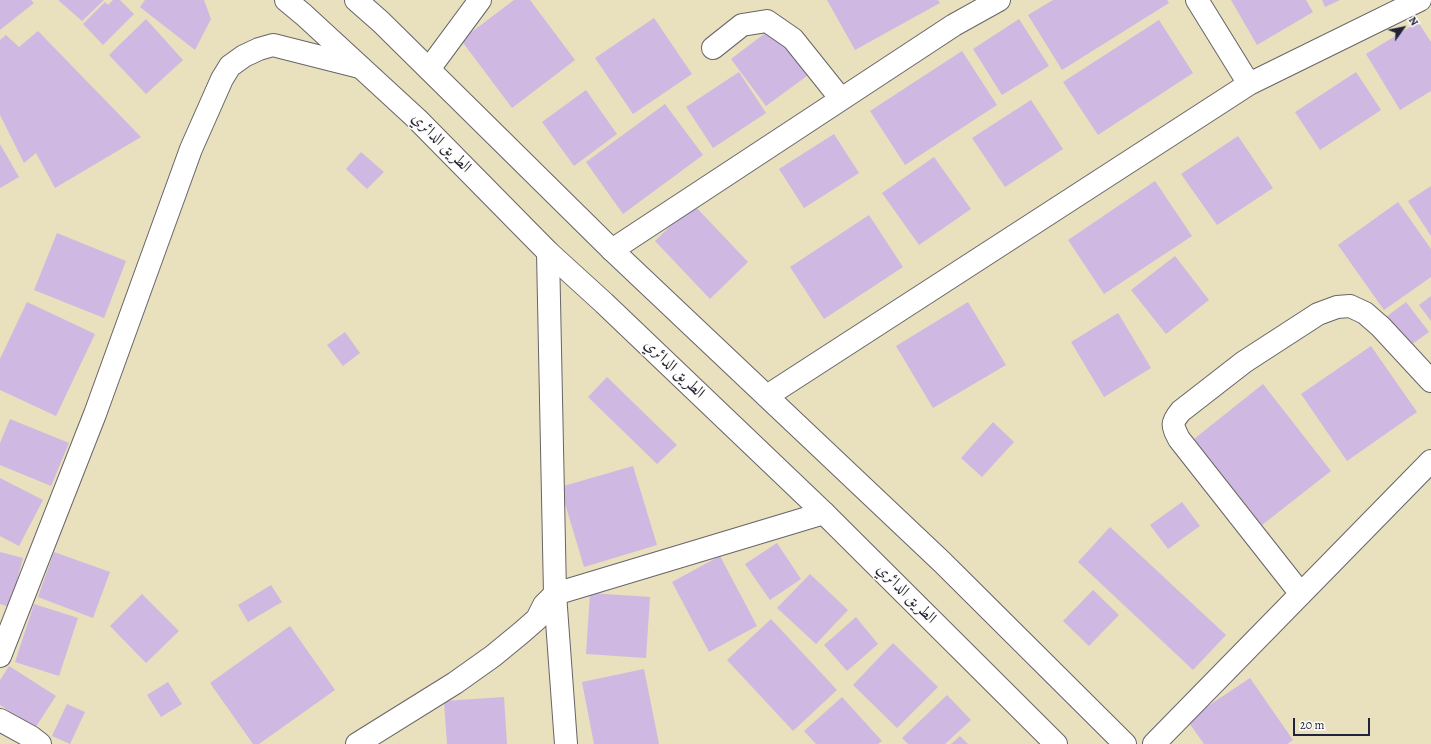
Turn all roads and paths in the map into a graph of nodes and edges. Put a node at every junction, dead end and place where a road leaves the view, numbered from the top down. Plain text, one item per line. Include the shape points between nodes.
1 (286, 0) edge
2 (356, 0) edge
3 (480, 0) edge
4 (999, 0) edge
5 (1197, 0) edge
6 (1420, 0) edge
7 (713, 48) dead end
8 (360, 67) junction
9 (429, 69) junction
10 (1249, 84) junction
11 (841, 100) junction
12 (612, 250) junction
13 (548, 252) junction
14 (1431, 381) edge
15 (767, 396) junction
16 (1431, 461) edge
17 (824, 513) junction
18 (555, 594) junction
19 (1301, 594) junction
20 (0, 656) edge
21 (0, 720) edge
22 (40, 744) edge
23 (357, 744) edge
24 (566, 744) edge
25 (1056, 744) edge
26 (1125, 744) edge
27 (1154, 744) edge

1 - 8 street, الطريق الدائري
2 - 9 street
3 - 9 street
4 - 11 street via 954,26
5 - 10 street
6 - 10 street
7 - 11 street via 742,26 767,21 793,39
8 - 13 street, الطريق الدائري via 418,119
8 - 20 street via 273,45 244,56 230,66 222,79 191,149 95,414
9 - 12 street
10 - 15 street
11 - 12 street
12 - 15 street
13 - 17 street, الطريق الدائري
13 - 18 street
14 - 19 street via 1365,313 1350,306 1337,307 1318,314 1244,362 1174,418 1173,426 1179,439
15 - 26 street via 942,562
16 - 19 street
17 - 18 street
17 - 25 street, الطريق الدائري
18 - 23 street via 544,605 536,619 493,656 455,683
18 - 24 street
19 - 27 street
21 - 22 street

